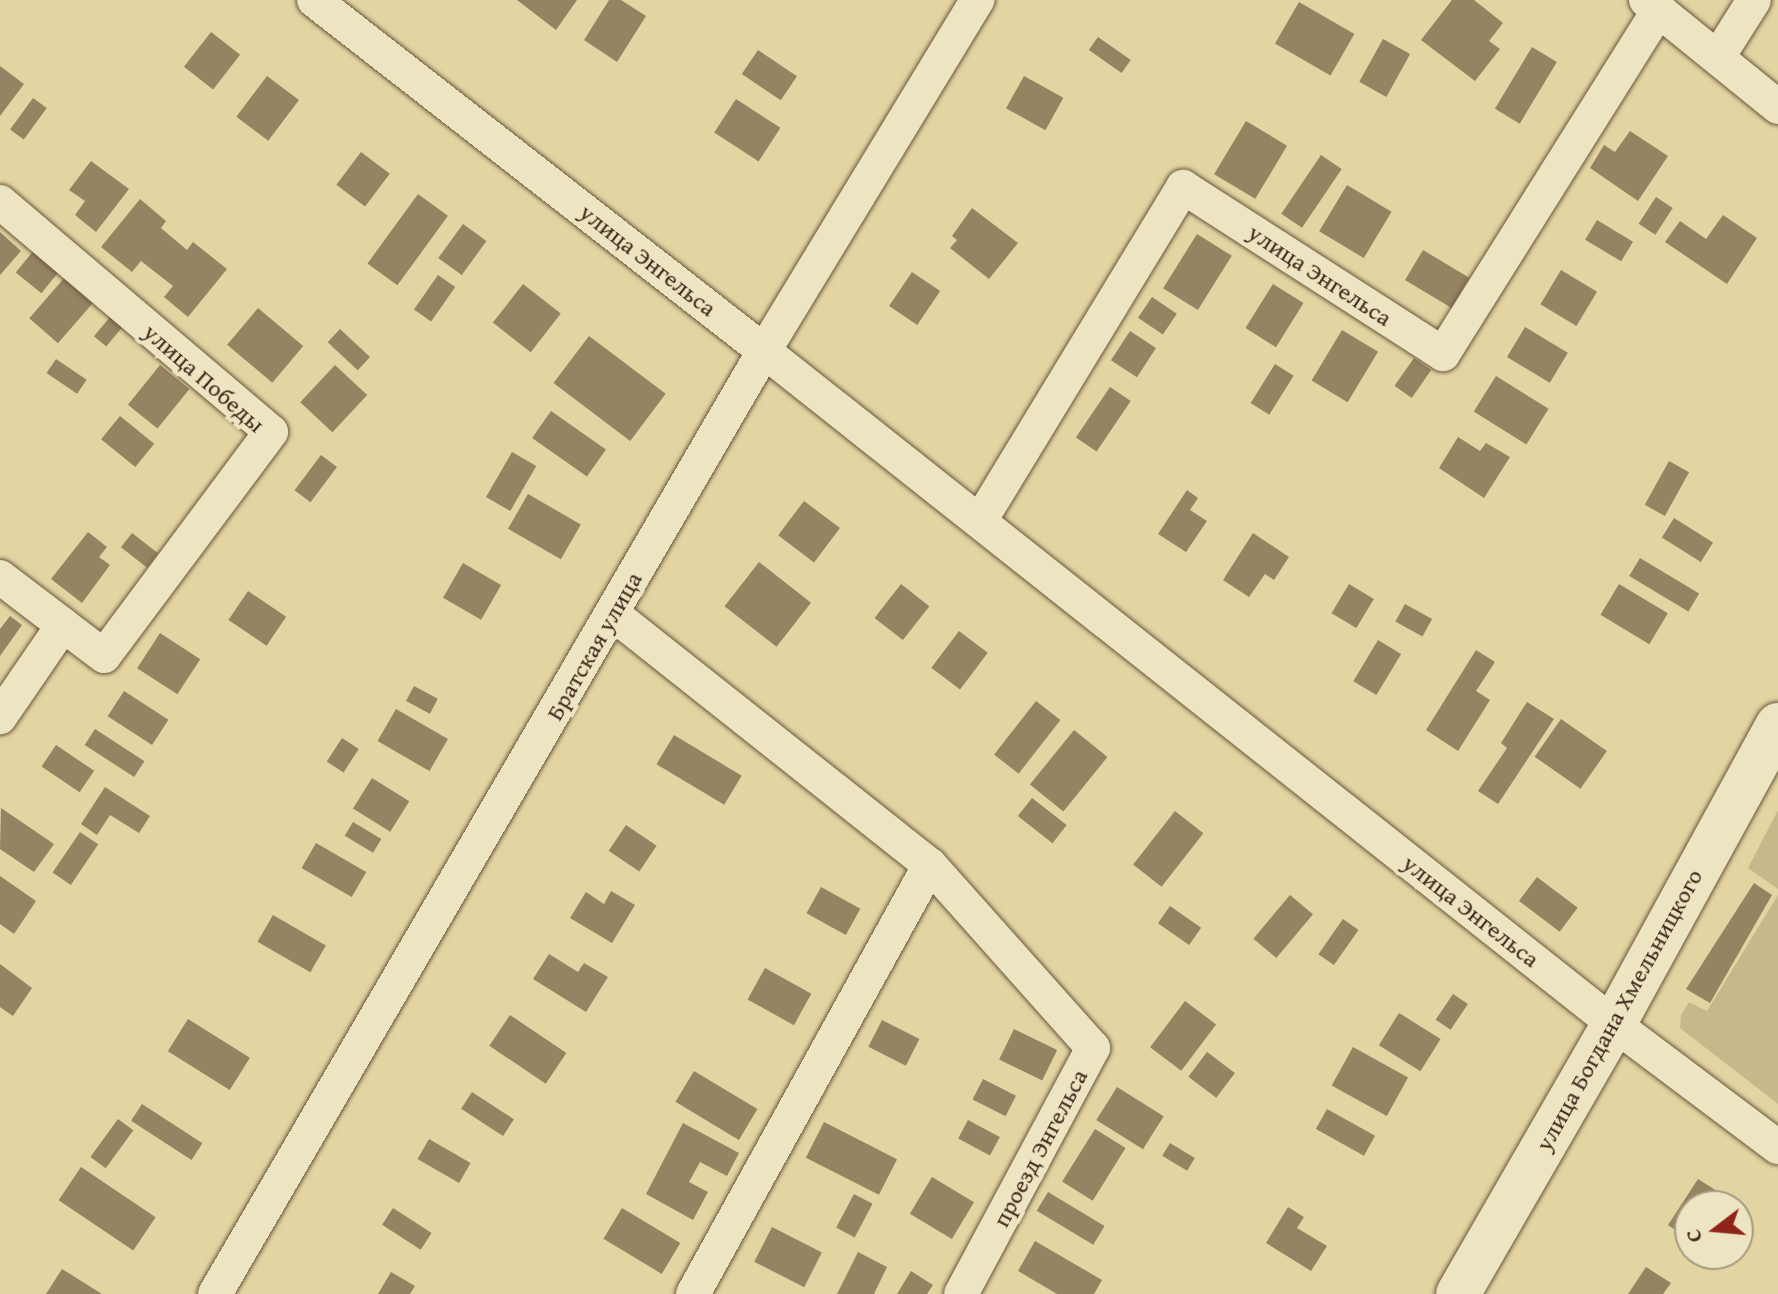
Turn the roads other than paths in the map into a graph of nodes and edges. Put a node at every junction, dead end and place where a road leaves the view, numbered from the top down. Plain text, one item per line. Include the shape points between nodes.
1 (314, 0) edge
2 (977, 0) edge
3 (1754, 0) edge
4 (1652, 5) edge
5 (1718, 57) junction
6 (1778, 107) edge
7 (0, 202) edge
8 (764, 351) junction
9 (980, 521) junction
10 (0, 577) edge
11 (613, 614) junction
12 (63, 625) junction
13 (0, 717) edge
14 (1778, 725) edge
15 (930, 865) junction
16 (1614, 1024) junction
17 (1778, 1147) edge
18 (215, 1294) edge
19 (693, 1294) edge
20 (961, 1294) edge
21 (1458, 1294) edge

1 - 8 street, улица Энгельса
2 - 8 street, Братская улица
3 - 5 street
4 - 5 street
4 - 9 street, улица Энгельса via 1443,354 1183,187
5 - 6 street
7 - 12 street, улица Победы via 271,432 104,656
8 - 9 street, улица Энгельса
8 - 11 street, Братская улица
9 - 16 street, улица Энгельса
10 - 12 street, улица Победы
11 - 15 street, проезд Энгельса
11 - 18 street, Братская улица
12 - 13 street
14 - 16 street, улица Богдана Хмельницкого
15 - 19 street
15 - 20 street, проезд Энгельса via 1093,1048
16 - 17 street, улица Энгельса
16 - 21 street, улица Богдана Хмельницкого

